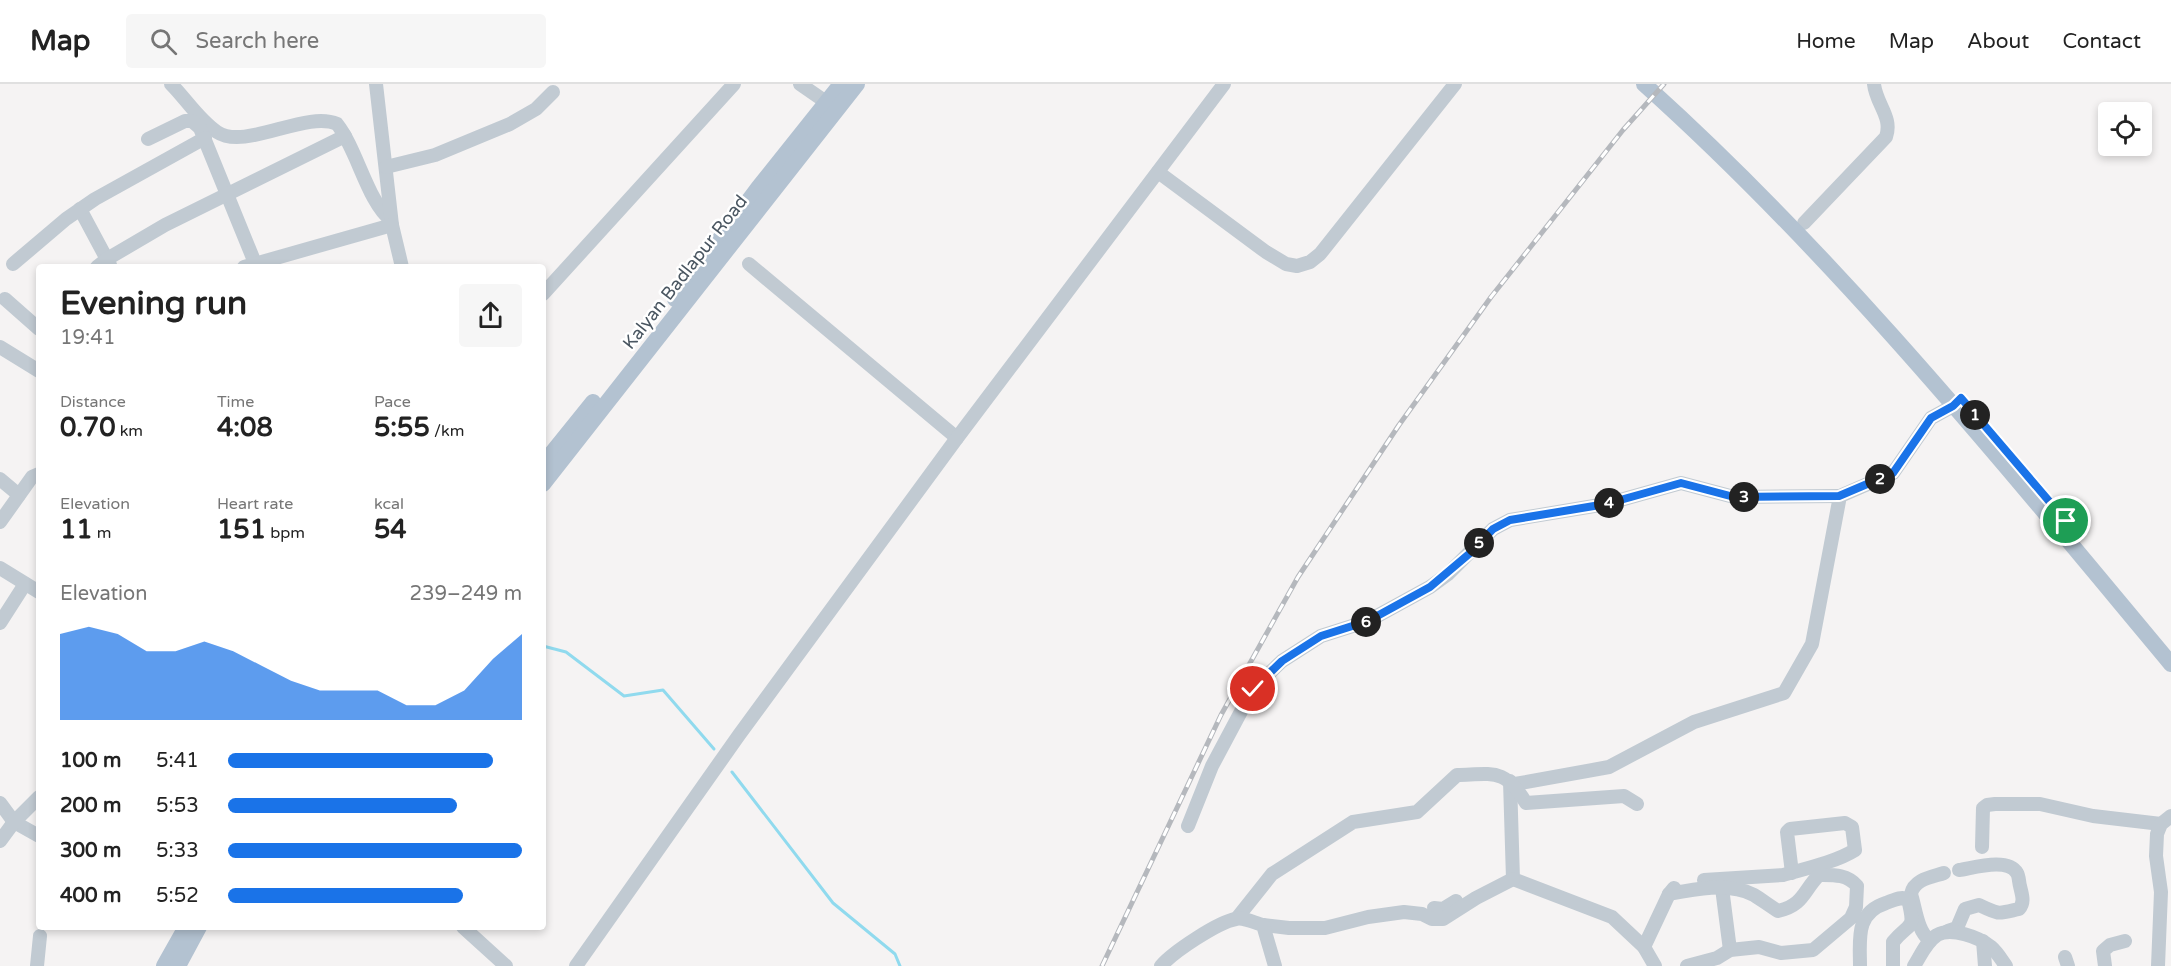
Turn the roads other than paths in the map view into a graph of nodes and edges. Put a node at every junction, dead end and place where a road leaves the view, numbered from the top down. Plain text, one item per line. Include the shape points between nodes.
1 (171, 84) edge
2 (376, 84) edge
3 (734, 84) edge
4 (800, 84) edge
5 (841, 84) edge
6 (857, 84) edge
7 (1224, 84) edge
8 (1455, 84) edge
9 (1644, 84) edge
10 (1874, 84) edge
11 (553, 92) dead end
12 (1665, 93) edge
13 (826, 102) junction
14 (345, 136) junction
15 (205, 138) junction
16 (148, 139) dead end
17 (784, 166) junction
18 (386, 167) junction
19 (1158, 172) junction
20 (227, 196) junction
21 (80, 209) junction
22 (392, 223) junction
23 (1804, 223) junction
24 (13, 264) dead end
25 (105, 264) edge
26 (249, 264) edge
27 (252, 264) edge
28 (401, 264) edge
29 (749, 264) dead end
30 (546, 291) edge
31 (5, 299) dead end
32 (36, 320) edge
33 (0, 347) edge
34 (36, 369) edge
35 (627, 369) junction
36 (1957, 402) junction
37 (957, 438) junction
38 (546, 461) edge
39 (36, 475) edge
40 (0, 479) edge
41 (546, 479) edge
42 (19, 495) junction
43 (1839, 496) junction
44 (0, 522) edge
45 (0, 568) edge
46 (25, 584) junction
47 (36, 590) edge
48 (0, 623) edge
49 (2171, 646) edge
50 (2171, 664) edge
51 (1512, 782) junction
52 (36, 800) edge
53 (0, 803) edge
54 (1638, 804) dead end
55 (2166, 820) edge
56 (14, 822) junction
57 (1188, 826) dead end
58 (36, 834) edge
59 (0, 840) edge
60 (1982, 847) dead end
61 (1959, 870) dead end
62 (1792, 873) junction
63 (1944, 873) dead end
64 (1513, 879) junction
65 (1722, 888) junction
66 (1669, 894) junction
67 (1456, 901) junction
68 (1434, 908) dead end
69 (1237, 918) junction
70 (1263, 925) junction
71 (184, 930) edge
72 (197, 930) edge
73 (466, 930) edge
74 (1948, 931) junction
75 (40, 936) dead end
76 (2125, 940) dead end
77 (1930, 941) junction
78 (1983, 941) junction
79 (1644, 946) junction
80 (1730, 950) junction
81 (37, 966) edge
82 (164, 966) edge
83 (178, 966) edge
84 (506, 966) edge
85 (576, 966) edge
86 (1161, 966) edge
87 (1275, 966) edge
88 (1655, 966) edge
89 (1687, 966) edge
90 (1860, 966) edge
91 (1893, 966) edge
92 (1914, 966) edge
93 (1985, 966) edge
94 (2006, 966) edge
95 (2105, 966) edge
96 (2158, 966) edge

1 - 14 street via 210,127 226,136 329,121 337,124
2 - 18 street
3 - 30 street
4 - 13 street
5 - 13 main road, Kalyan Badlapur Road
6 - 17 main road, Kalyan Badlapur Road
7 - 19 street
8 - 19 street via 1320,254 1297,266 1266,252
9 - 12 main road
10 - 23 street via 1887,118 1886,137
11 - 18 street via 536,109 510,124 435,155
12 - 23 main road
12 - 36 main road
13 - 17 main road, Kalyan Badlapur Road
14 - 20 street
14 - 22 street via 380,209
15 - 16 street via 192,121
15 - 20 street
15 - 21 street
17 - 35 main road, Kalyan Badlapur Road
18 - 22 street
19 - 37 street
20 - 25 street via 165,225
20 - 26 street
21 - 24 street
21 - 25 street
22 - 27 street
22 - 28 street
23 - 36 main road via 1867,291
29 - 37 street
31 - 32 street
33 - 34 street
35 - 38 main road, Kalyan Badlapur Road
35 - 41 main road, Kalyan Badlapur Road
36 - 43 street via 1931,418 1893,473
36 - 49 main road
36 - 50 main road
37 - 85 street
39 - 42 street
40 - 42 street
42 - 44 street
43 - 51 street via 1812,644 1784,693 1694,722 1609,767
43 - 57 street via 1734,497 1681,483 1606,504 1510,520 1493,529 1430,587 1368,621 1321,636 1282,661 1253,689 1212,766
45 - 46 street
46 - 47 street
46 - 48 street
51 - 54 street via 1526,803 1624,796
51 - 64 street
51 - 69 street via 1497,773 1457,775 1417,812 1353,822 1272,874
52 - 56 street
53 - 56 street
55 - 60 street via 2093,816 2040,804 1987,805 1983,808
55 - 96 street via 2157,834 2161,892
56 - 58 street
56 - 59 street
61 - 74 street via 1998,864 2010,867 2017,873 2022,905 1996,914 1979,905 1965,909 1957,928
62 - 62 street via 1790,829 1850,824 1855,850
62 - 66 street via 1685,882
63 - 77 street via 1920,880 1912,889 1920,928
64 - 67 street via 1476,898
64 - 79 street via 1612,917
65 - 66 street via 1708,886
65 - 80 street
65 - 80 street via 1752,894 1778,911 1799,902 1819,875 1840,875 1852,879 1857,886 1851,918 1813,950
66 - 79 street
67 - 68 street via 1443,909
67 - 70 street via 1443,920 1404,912 1325,928
69 - 70 street
69 - 86 street via 1170,956
70 - 87 street
71 - 82 main road
72 - 83 main road
73 - 84 street
74 - 77 street
74 - 78 street
75 - 81 street
76 - 95 street via 2103,951
77 - 92 street
78 - 93 street
78 - 94 street
79 - 88 street
80 - 89 street
90 - 91 street via 1860,928 1869,911 1902,897 1908,899 1912,923 1893,942

